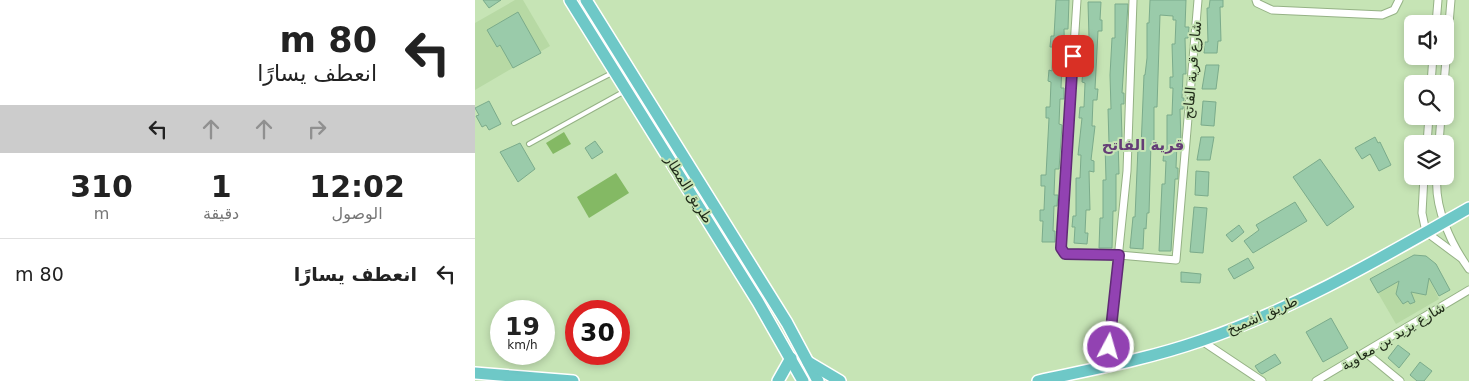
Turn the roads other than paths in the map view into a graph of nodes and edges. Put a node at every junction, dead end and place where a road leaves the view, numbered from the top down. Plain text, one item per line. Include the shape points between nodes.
1 (570, 0) edge
2 (586, 0) edge
3 (1077, 0) edge
4 (1133, 0) edge
5 (1198, 0) edge
6 (1256, 0) edge
7 (1399, 0) edge
8 (1438, 0) edge
9 (1451, 0) edge
10 (1437, 15) edge
11 (616, 71) junction
12 (1445, 75) edge
13 (627, 90) junction
14 (514, 123) dead end
15 (529, 144) dead end
16 (1424, 185) edge
17 (1437, 185) edge
18 (1469, 208) edge
19 (1445, 222) junction
20 (1426, 232) junction
21 (1119, 255) junction
22 (1461, 258) junction
23 (1469, 269) edge
24 (1469, 290) edge
25 (1201, 341) junction
26 (800, 347) junction
27 (789, 354) junction
28 (1366, 354) junction
29 (808, 362) junction
30 (1107, 366) junction
31 (475, 373) edge
32 (573, 381) edge
33 (778, 381) edge
34 (803, 381) edge
35 (817, 381) edge
36 (840, 381) edge
37 (1038, 381) edge
38 (1262, 381) edge
39 (1316, 381) edge
40 (1400, 381) edge

1 - 11 highway, طريق المطار
2 - 26 highway, طريق المطار
3 - 21 street via 1061,248 1065,254
4 - 21 street via 1127,171
5 - 21 street, شارع قرية الفاتح via 1176,260
6 - 7 street via 1273,10 1382,15 1394,10
8 - 10 street
9 - 12 street
11 - 13 highway, طريق المطار
11 - 14 lane
13 - 15 lane
13 - 27 highway, طريق المطار
16 - 20 street via 1422,213
17 - 19 street via 1438,203
18 - 19 highway, طريق اشميخ
19 - 20 highway, طريق اشميخ
19 - 22 street
20 - 22 street
20 - 25 highway, طريق اشميخ via 1333,283
21 - 30 street
22 - 23 street
24 - 28 street, شارع يزيد بن معاوية
25 - 30 highway, طريق اشميخ
25 - 38 street
26 - 27 highway
26 - 29 highway, طريق المطار
27 - 33 highway
27 - 34 highway, طريق المطار
28 - 39 street, شارع يزيد بن معاوية
28 - 40 street
29 - 35 highway, طريق المطار
29 - 36 highway
30 - 37 highway, طريق اشميخ
31 - 32 highway

